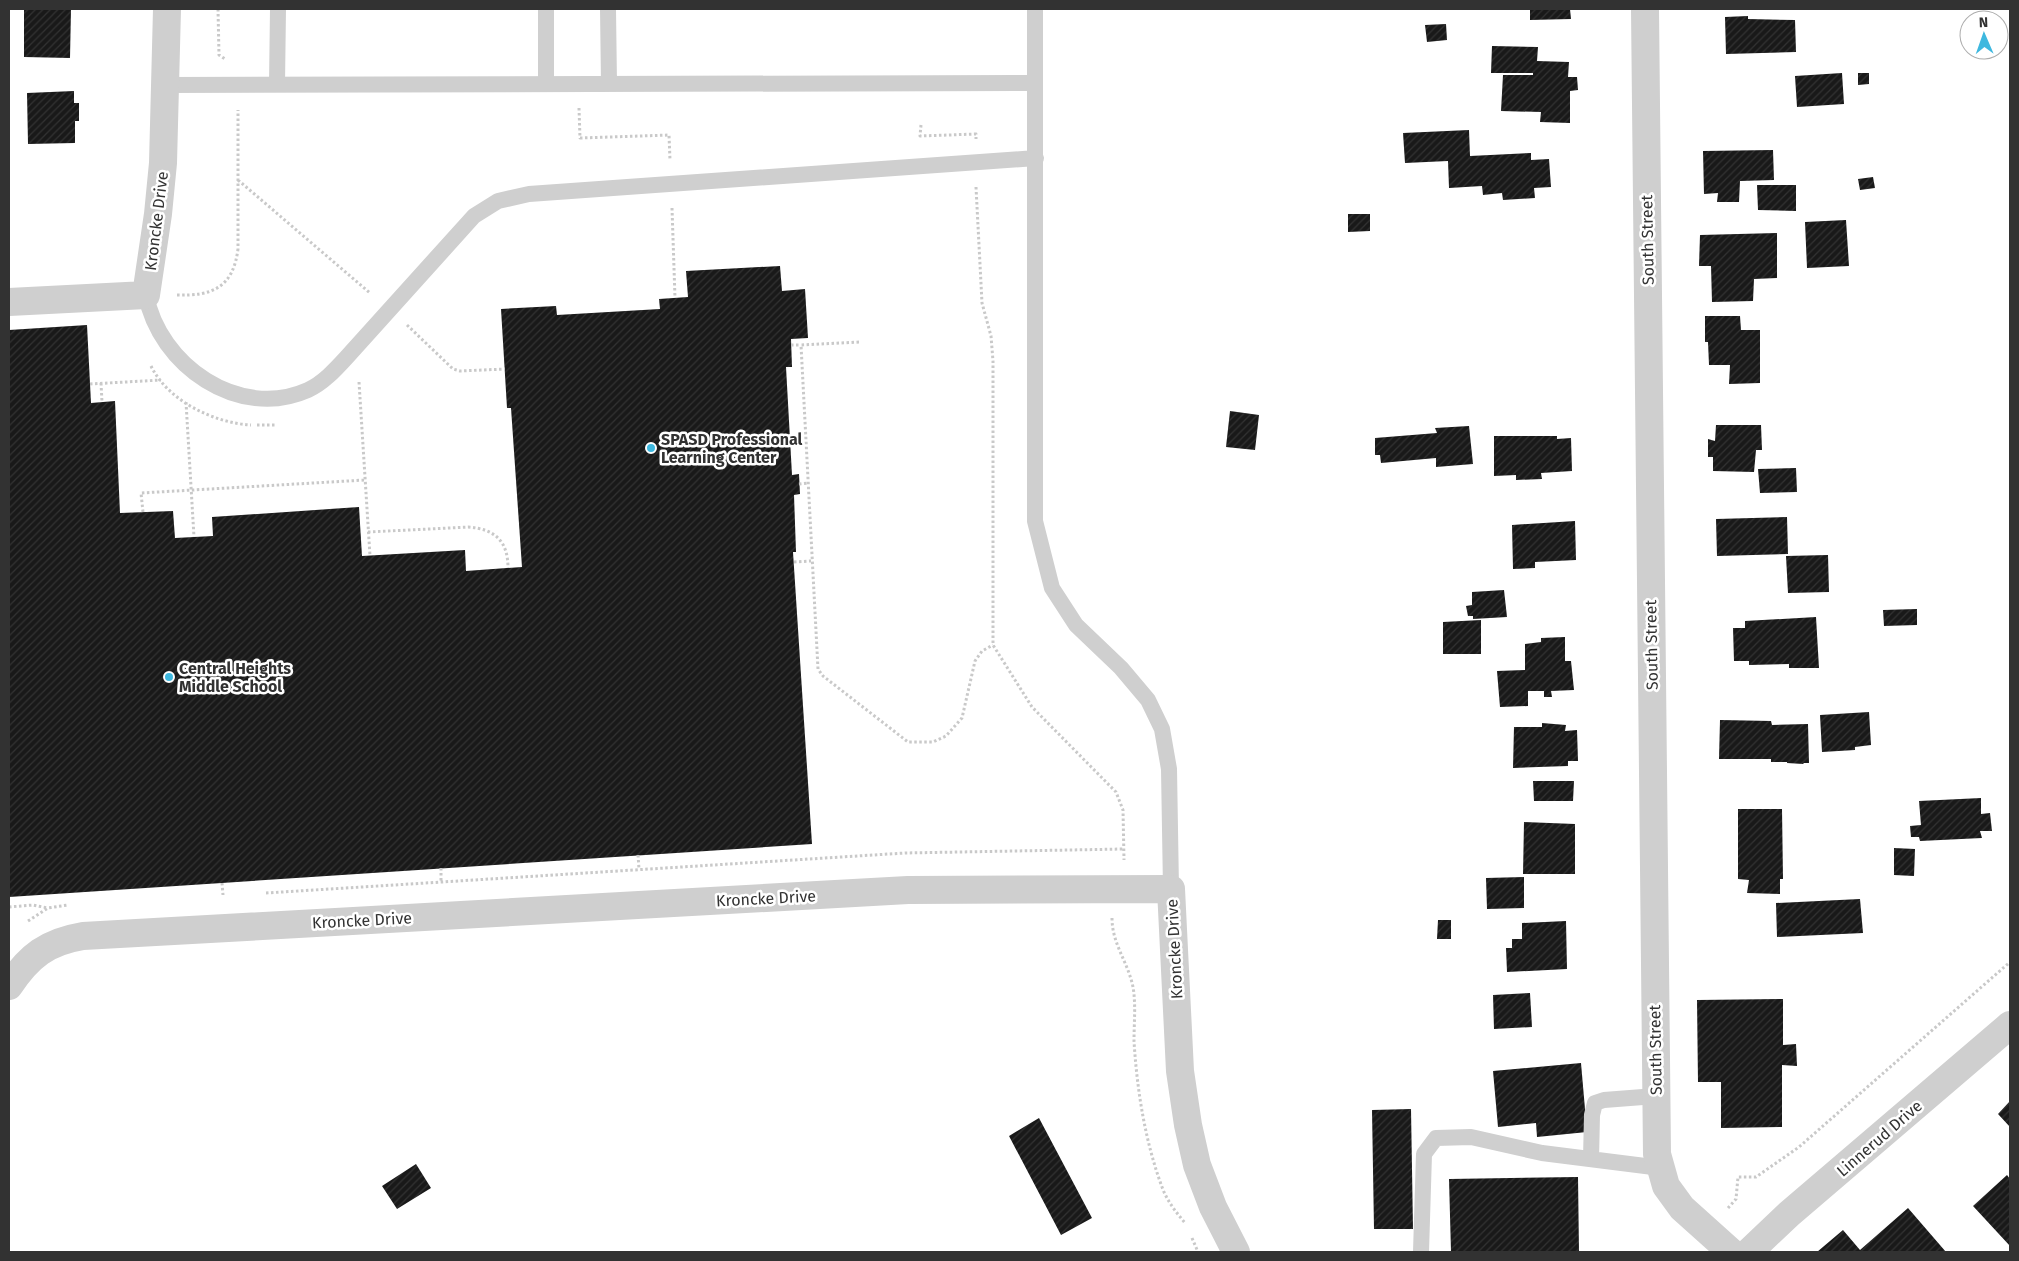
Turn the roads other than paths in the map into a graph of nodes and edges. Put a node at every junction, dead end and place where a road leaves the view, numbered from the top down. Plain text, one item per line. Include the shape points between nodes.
1 (167, 9) edge
2 (278, 9) edge
3 (546, 9) edge
4 (608, 9) edge
5 (1035, 9) edge
6 (1645, 9) edge
7 (1035, 83) junction
8 (165, 84) junction
9 (278, 84) junction
10 (546, 84) junction
11 (609, 84) junction
12 (1036, 158) junction
13 (146, 295) junction
14 (9, 302) edge
15 (1171, 889) junction
16 (9, 986) edge
17 (2010, 1025) edge
18 (1656, 1096) junction
19 (1591, 1159) junction
20 (1661, 1168) junction
21 (1236, 1252) edge
22 (1421, 1252) edge
23 (1731, 1252) edge
24 (1749, 1252) edge

1 - 8 street, Kroncke Drive
2 - 9 lane
3 - 10 lane
4 - 11 lane
5 - 7 lane
6 - 18 street, South Street
7 - 11 lane
7 - 12 lane
8 - 9 lane
8 - 13 street, Kroncke Drive via 163,163
9 - 10 lane
10 - 11 lane
12 - 13 lane via 514,196 498,201 474,216 324,379 309,390 289,397 269,399 223,390 190,369 164,340 149,311
12 - 15 lane via 1035,521 1052,588 1076,625 1121,668 1148,700 1162,728 1169,769
13 - 14 street
15 - 16 street, Kroncke Drive via 908,890 83,936 63,939 44,947
15 - 21 street, Kroncke Drive via 1180,1071 1188,1125 1197,1165 1213,1207
17 - 24 street, Linnerud Drive
18 - 19 lane via 1596,1103 1592,1115
18 - 20 street, South Street via 1656,1154
19 - 20 lane
19 - 22 lane via 1542,1153 1471,1137 1436,1138 1424,1154
20 - 23 street, South Street via 1666,1186 1682,1208

